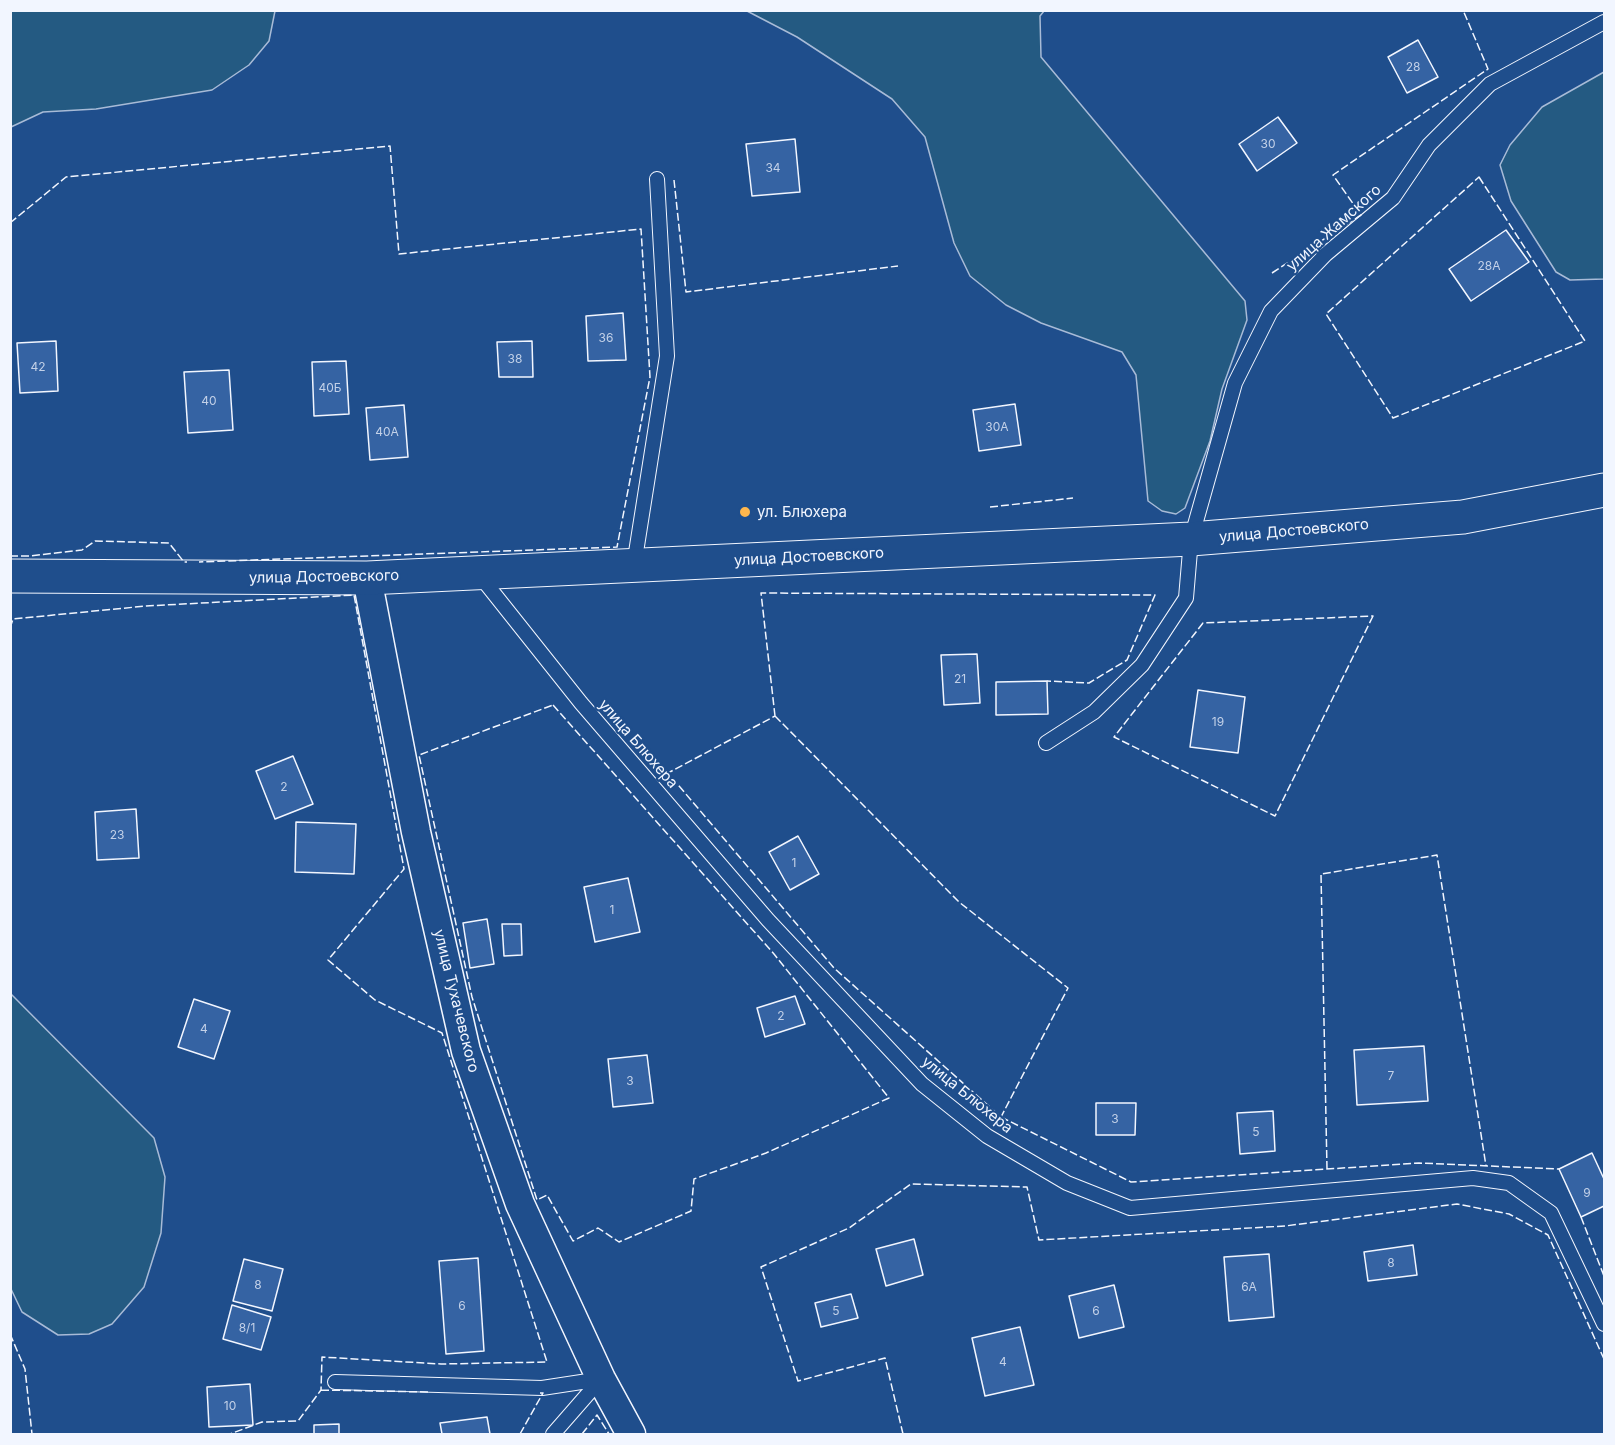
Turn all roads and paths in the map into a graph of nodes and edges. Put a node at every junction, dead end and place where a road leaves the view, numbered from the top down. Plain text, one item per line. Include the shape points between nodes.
1 (1605, 22) edge
2 (657, 179) dead end
3 (1605, 490) edge
4 (1191, 539) junction
5 (634, 565) junction
6 (477, 572) junction
7 (10, 576) edge
8 (367, 578) junction
9 (1046, 743) dead end
10 (1605, 1324) edge
11 (601, 1379) junction
12 (335, 1382) dead end
13 (553, 1434) edge
14 (631, 1434) edge

1 - 4 lane, улица Жамского via 1490,84 1429,146 1393,198 1326,254 1270,311 1236,383
2 - 5 lane via 667,356
3 - 4 main road, улица Достоевского via 1463,517
4 - 5 main road, улица Достоевского
4 - 9 lane, улица Жамского via 1186,598 1142,666 1094,712
5 - 6 main road, улица Достоевского
6 - 8 main road, улица Достоевского
6 - 10 lane, улица Блюхера via 581,703 768,920 922,1084 987,1137 1067,1183 1130,1208 1473,1178 1509,1183 1551,1213
7 - 8 main road, улица Достоевского
8 - 11 street, улица Тухачевского via 416,832 466,1051 520,1204
11 - 12 lane via 542,1388
11 - 13 lane
11 - 14 street, улица Тухачевского

